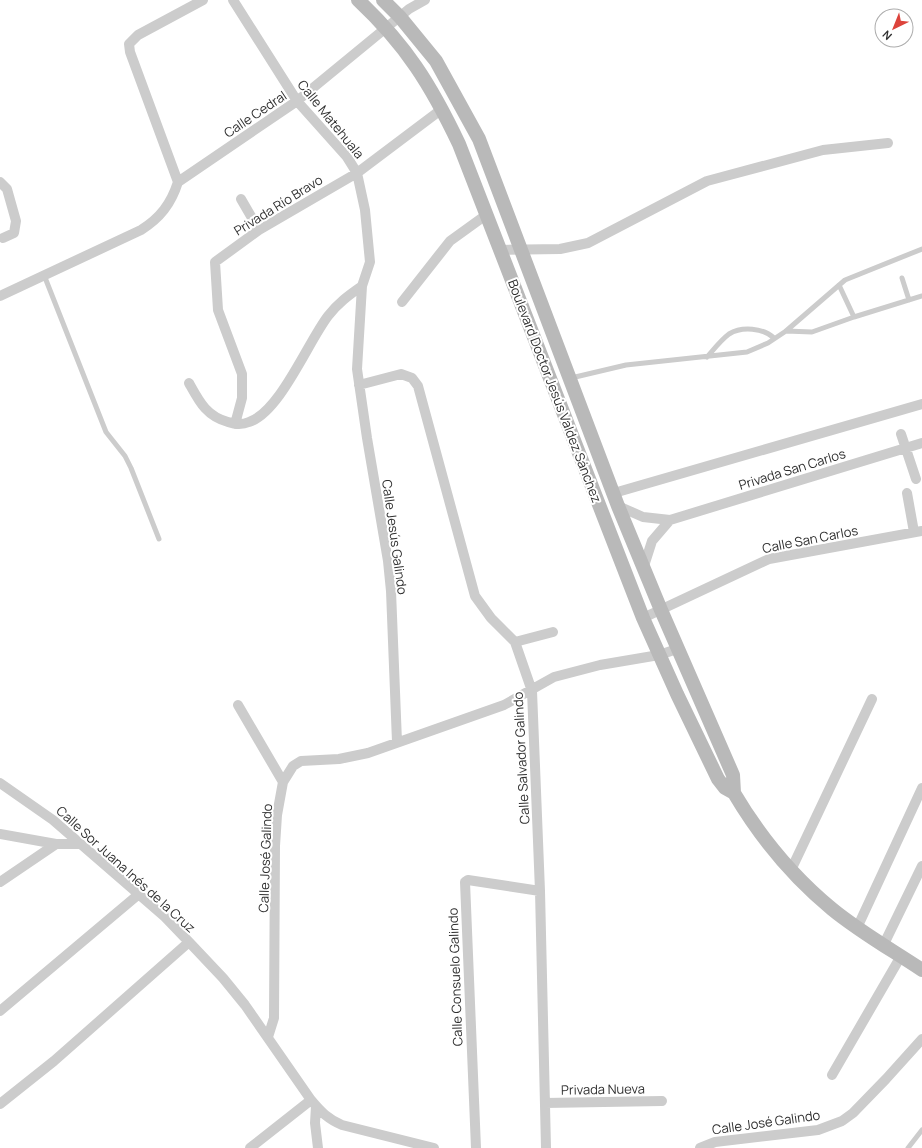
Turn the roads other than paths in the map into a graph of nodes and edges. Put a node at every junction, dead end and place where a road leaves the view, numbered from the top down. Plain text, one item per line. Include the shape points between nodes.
1 (203, 0) edge
2 (233, 0) edge
3 (358, 0) edge
4 (383, 0) edge
5 (425, 0) edge
6 (400, 16) junction
7 (386, 28) junction
8 (297, 101) junction
9 (442, 108) junction
10 (888, 143) dead end
11 (357, 173) junction
12 (0, 182) edge
13 (178, 182) junction
14 (241, 199) dead end
15 (486, 215) junction
16 (259, 230) junction
17 (3, 238) dead end
18 (520, 249) junction
19 (922, 249) edge
20 (499, 250) junction
21 (44, 275) junction
22 (902, 278) dead end
23 (839, 285) junction
24 (362, 286) junction
25 (0, 296) edge
26 (922, 296) edge
27 (910, 300) junction
28 (402, 302) dead end
29 (854, 316) junction
30 (786, 332) junction
31 (774, 338) junction
32 (707, 357) junction
33 (571, 378) junction
34 (189, 382) dead end
35 (359, 385) junction
36 (922, 404) edge
37 (235, 424) junction
38 (902, 434) dead end
39 (922, 443) edge
40 (906, 448) junction
41 (916, 479) dead end
42 (907, 493) dead end
43 (616, 499) junction
44 (670, 520) junction
45 (918, 532) edge
46 (159, 540) dead end
47 (644, 566) junction
48 (661, 610) junction
49 (643, 618) junction
50 (553, 632) dead end
51 (515, 642) junction
52 (677, 649) junction
53 (659, 655) junction
54 (532, 691) junction
55 (872, 700) dead end
56 (238, 705) dead end
57 (397, 742) junction
58 (283, 782) junction
59 (0, 783) edge
60 (922, 788) edge
61 (734, 793) junction
62 (0, 834) edge
63 (56, 844) junction
64 (79, 844) junction
65 (922, 866) edge
66 (791, 870) junction
67 (0, 882) edge
68 (540, 891) junction
69 (139, 894) junction
70 (857, 928) junction
71 (189, 942) junction
72 (884, 944) junction
73 (900, 956) junction
74 (922, 970) edge
75 (0, 1011) edge
76 (268, 1037) junction
77 (922, 1039) edge
78 (832, 1075) dead end
79 (662, 1101) dead end
80 (314, 1103) junction
81 (545, 1103) junction
82 (0, 1104) edge
83 (922, 1130) edge
84 (410, 1145) edge
85 (250, 1148) edge
86 (318, 1148) edge
87 (434, 1148) edge
88 (476, 1148) edge
89 (546, 1148) edge
90 (700, 1148) edge
91 (908, 1148) edge

1 - 13 street via 138,35 129,44
2 - 8 street, Calle Matehuala
3 - 7 main road, Boulevard Doctor Jesús Valdez Sánchez
4 - 6 main road, Boulevard Doctor Jesús Valdez Sánchez
5 - 6 street, Calle Cedral
6 - 7 street, Calle Cedral
6 - 18 main road, Boulevard Doctor Jesús Valdez Sánchez via 436,60 479,139
7 - 8 street, Calle Cedral
7 - 9 main road, Boulevard Doctor Jesús Valdez Sánchez via 408,53
8 - 11 street, Calle Matehuala via 334,141
8 - 13 street, Calle Cedral
9 - 11 street, Privada Río Bravo
9 - 15 main road, Boulevard Doctor Jesús Valdez Sánchez via 459,144
10 - 18 street via 823,150 707,181 588,243 560,249
11 - 16 street, Privada Río Bravo
11 - 24 street, Calle Matehuala via 366,210 371,254
12 - 17 street via 7,189 16,221 14,233
13 - 21 street via 167,207 153,222
14 - 16 street
15 - 20 main road, Boulevard Doctor Jesús Valdez Sánchez
15 - 28 street via 450,241
16 - 37 street, Privada Río Bravo via 215,262 218,310 242,374 242,398
18 - 20 street
18 - 33 main road, Boulevard Doctor Jesús Valdez Sánchez
19 - 23 lane via 853,276
20 - 49 main road, Boulevard Doctor Jesús Valdez Sánchez
21 - 25 street
21 - 46 lane via 106,432 128,462
22 - 27 lane
23 - 29 lane
23 - 30 lane
24 - 35 street, Calle Matehuala
24 - 37 street via 342,299 328,316 276,398 249,422
26 - 27 lane
27 - 29 lane
29 - 30 lane via 812,332
30 - 31 lane
31 - 32 lane via 747,352
31 - 32 lane via 756,330 735,331
32 - 33 lane via 626,364
33 - 43 main road, Boulevard Doctor Jesús Valdez Sánchez
34 - 37 street via 200,405 220,420
35 - 51 street, Calle Salvador Galindo via 401,374 412,378 418,386 474,596
35 - 57 street, Calle Jesús Galindo via 388,561
36 - 43 street
38 - 40 street
39 - 40 street, Privada San Carlos
40 - 41 street
40 - 44 street, Privada San Carlos
42 - 45 street
43 - 44 street, Privada San Carlos via 643,517
43 - 47 main road, Boulevard Doctor Jesús Valdez Sánchez
44 - 47 street via 652,541
45 - 48 street, Calle San Carlos via 769,559
47 - 48 main road, Boulevard Doctor Jesús Valdez Sánchez
48 - 49 street, Calle San Carlos
48 - 52 main road, Boulevard Doctor Jesús Valdez Sánchez
49 - 53 main road, Boulevard Doctor Jesús Valdez Sánchez
50 - 51 street
51 - 54 street, Calle Salvador Galindo
52 - 53 street, Calle José Galindo
52 - 61 main road, Boulevard Doctor Jesús Valdez Sánchez via 733,775
53 - 54 street, Calle José Galindo via 600,665 554,677
53 - 61 main road, Boulevard Doctor Jesús Valdez Sánchez via 718,779
54 - 57 street, Calle José Galindo via 504,705
54 - 68 street, Calle Salvador Galindo
55 - 66 street
56 - 58 street
57 - 58 street, Calle José Galindo via 355,757 301,762 290,770
58 - 76 street, Calle José Galindo via 276,846 274,1018
59 - 64 street, Calle Sor Juana Inés de la Cruz via 53,820
60 - 70 street
61 - 66 main road, Boulevard Doctor Jesús Valdez Sánchez via 768,845
62 - 63 street
63 - 64 street
63 - 67 street
64 - 69 street, Calle Sor Juana Inés de la Cruz
65 - 72 street
66 - 70 main road, Boulevard Doctor Jesús Valdez Sánchez via 832,909
68 - 81 street, Calle Salvador Galindo
68 - 88 street, Calle Consuelo Galindo via 468,880 465,882
69 - 71 street, Calle Sor Juana Inés de la Cruz
69 - 75 street
70 - 72 main road, Boulevard Doctor Jesús Valdez Sánchez
71 - 76 street, Calle Sor Juana Inés de la Cruz via 223,978
71 - 82 street via 54,1061
72 - 73 main road, Boulevard Doctor Jesús Valdez Sánchez
73 - 74 main road, Boulevard Doctor Jesús Valdez Sánchez
73 - 78 street
76 - 80 street, Calle Sor Juana Inés de la Cruz
77 - 90 street, Calle José Galindo via 852,1113 837,1123 818,1130 715,1142
79 - 81 street, Privada Nueva
80 - 84 street via 330,1120
80 - 85 street
80 - 86 street
81 - 89 street, Calle Salvador Galindo
83 - 91 lane
84 - 87 street

